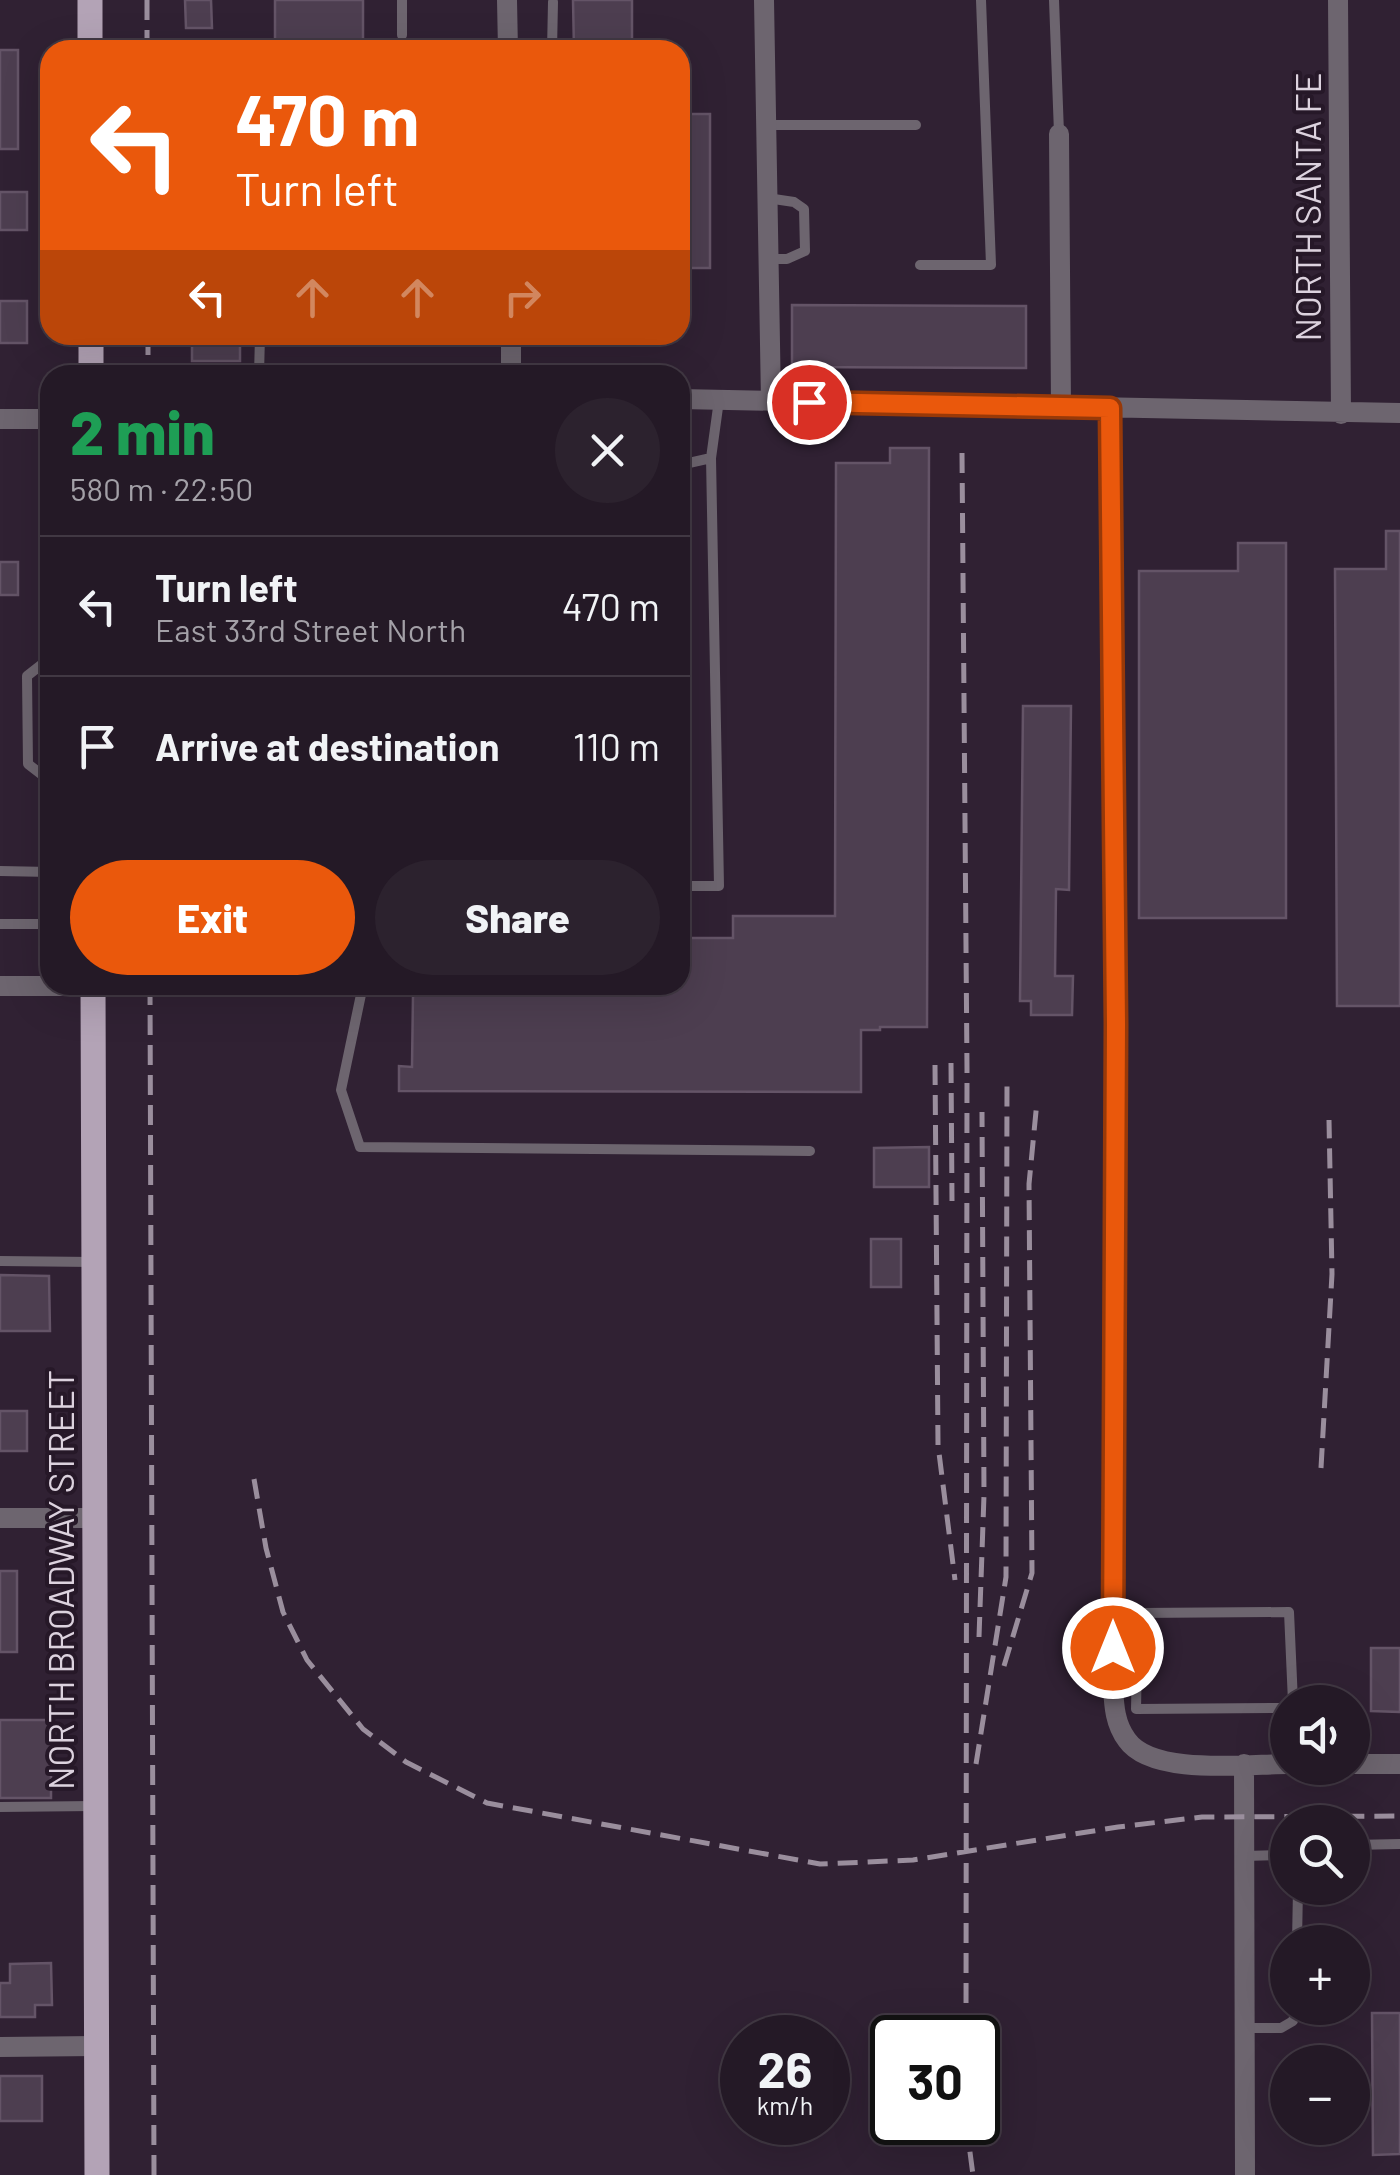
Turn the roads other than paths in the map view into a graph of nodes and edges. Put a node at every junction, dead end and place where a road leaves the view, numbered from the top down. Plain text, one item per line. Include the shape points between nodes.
1 (90, 0) edge
2 (402, 0) edge
3 (508, 0) edge
4 (764, 0) edge
5 (980, 0) edge
6 (1054, 0) edge
7 (1338, 0) edge
8 (553, 2) edge
9 (402, 35) dead end
10 (90, 40) edge
11 (508, 40) edge
12 (552, 40) edge
13 (916, 124) dead end
14 (765, 125) junction
15 (1060, 134) joint
16 (766, 198) junction
17 (767, 258) junction
18 (920, 265) dead end
19 (690, 399) edge
20 (719, 400) junction
21 (772, 401) junction
22 (1061, 408) junction
23 (1110, 408) junction
24 (1400, 413) edge
25 (1340, 414) junction
26 (0, 419) edge
27 (40, 420) edge
28 (711, 458) junction
29 (690, 462) edge
30 (40, 666) edge
31 (40, 773) edge
32 (0, 870) edge
33 (40, 872) edge
34 (690, 886) edge
35 (0, 924) edge
36 (40, 924) edge
37 (0, 986) edge
38 (40, 986) edge
39 (93, 995) edge
40 (361, 995) edge
41 (810, 1150) dead end
42 (0, 1261) edge
43 (94, 1262) junction
44 (0, 1518) edge
45 (94, 1518) junction
46 (1292, 1685) edge
47 (1270, 1708) edge
48 (1244, 1764) junction
49 (1270, 1764) edge
50 (1370, 1764) edge
51 (1400, 1764) edge
52 (96, 1806) junction
53 (0, 1807) edge
54 (1400, 1844) edge
55 (1370, 1845) edge
56 (1270, 1855) edge
57 (1244, 1856) junction
58 (1288, 2025) edge
59 (1244, 2028) junction
60 (96, 2046) junction
61 (0, 2047) edge
62 (97, 2175) edge
63 (1244, 2175) edge

1 - 10 main road
2 - 9 lane
3 - 11 street
4 - 14 street
5 - 18 lane via 990,265
6 - 15 lane
7 - 25 street, NORTH SANTA FE
8 - 12 lane
13 - 14 lane
14 - 16 street
15 - 22 street
16 - 17 street
16 - 17 lane via 804,209 806,230 805,251
17 - 21 street
19 - 20 street
20 - 21 street
20 - 28 lane
21 - 22 street
22 - 23 street
23 - 25 street
23 - 48 street via 1116,1718 1142,1755 1181,1765
24 - 25 street
26 - 27 street
28 - 29 lane
28 - 34 lane via 719,886
30 - 31 lane via 28,676 28,764
32 - 33 lane
35 - 36 lane
37 - 38 street
39 - 43 main road, NORTH BROADWAY STREET
40 - 41 lane via 341,1090 360,1147
42 - 43 lane
43 - 45 main road, NORTH BROADWAY STREET
44 - 45 street
45 - 52 main road, NORTH BROADWAY STREET
46 - 47 lane via 1290,1612 1138,1614 1136,1709
48 - 49 street
48 - 57 street
50 - 51 street
52 - 53 lane
52 - 60 main road, NORTH BROADWAY STREET
54 - 55 lane
56 - 57 lane
57 - 59 street
58 - 59 lane
59 - 63 street
60 - 61 street
60 - 62 main road, NORTH BROADWAY STREET

